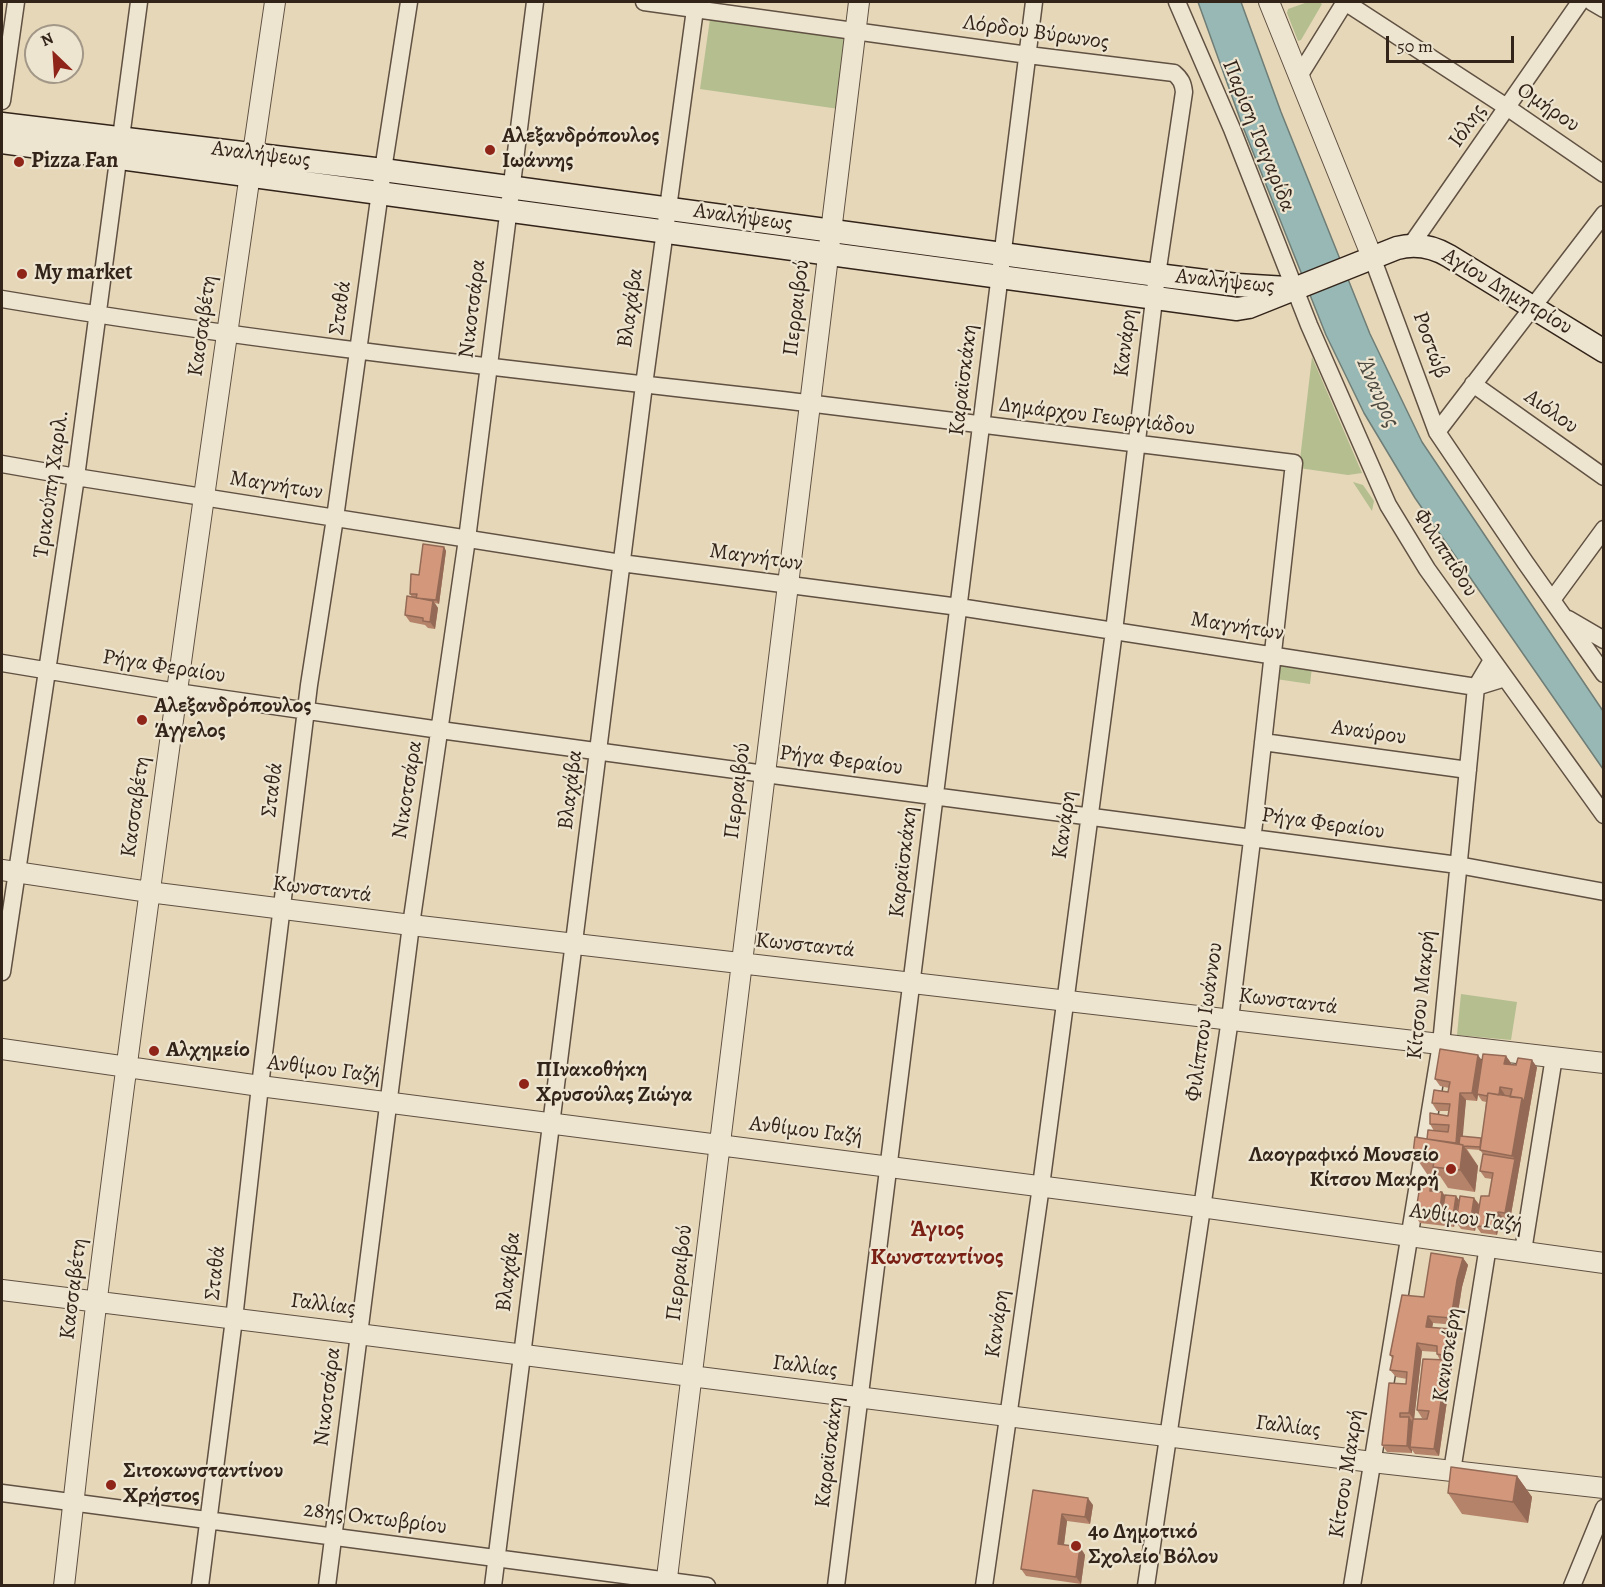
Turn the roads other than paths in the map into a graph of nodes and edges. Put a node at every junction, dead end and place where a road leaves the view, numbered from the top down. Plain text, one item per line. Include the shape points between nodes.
1 (16, 2) edge
2 (139, 2) edge
3 (275, 2) edge
4 (409, 2) edge
5 (535, 2) edge
6 (644, 2) edge
7 (859, 2) edge
8 (1034, 2) edge
9 (1177, 2) edge
10 (1345, 2) edge
11 (1580, 2) edge
12 (1593, 2) edge
13 (1274, 3) edge
14 (696, 5) edge
15 (1604, 9) edge
16 (855, 30) junction
17 (1028, 55) junction
18 (1174, 73) joint
19 (1299, 76) junction
20 (2, 101) edge
21 (1508, 108) junction
22 (2, 124) edge
23 (2, 142) edge
24 (120, 148) junction
25 (253, 154) junction
26 (383, 170) junction
27 (1604, 174) edge
28 (249, 177) junction
29 (511, 187) junction
30 (380, 192) junction
31 (668, 208) junction
32 (508, 209) junction
33 (1604, 214) edge
34 (665, 230) junction
35 (831, 230) junction
36 (1411, 245) junction
37 (828, 252) junction
38 (1003, 253) junction
39 (1369, 258) junction
40 (1157, 275) junction
41 (1000, 276) junction
42 (1297, 288) junction
43 (1154, 298) junction
44 (2, 299) edge
45 (1533, 306) junction
46 (97, 315) junction
47 (226, 333) junction
48 (358, 350) junction
49 (1604, 351) edge
50 (488, 368) junction
51 (1473, 384) junction
52 (644, 385) junction
53 (810, 404) junction
54 (982, 425) junction
55 (1437, 432) junction
56 (1135, 445) junction
57 (1294, 463) joint
58 (2, 464) edge
59 (76, 477) junction
60 (1604, 477) edge
61 (204, 497) junction
62 (335, 518) junction
63 (1604, 529) edge
64 (467, 539) junction
65 (621, 562) junction
66 (788, 585) junction
67 (1552, 600) junction
68 (958, 607) junction
69 (1563, 616) junction
70 (1114, 631) junction
71 (1604, 640) edge
72 (1273, 655) junction
73 (1492, 660) junction
74 (2, 663) edge
75 (47, 671) junction
76 (1604, 674) edge
77 (1504, 678) junction
78 (1476, 687) junction
79 (177, 692) junction
80 (306, 710) junction
81 (440, 730) junction
82 (1263, 742) junction
83 (598, 751) junction
84 (1468, 770) junction
85 (765, 774) junction
86 (935, 795) junction
87 (1604, 815) edge
88 (1089, 816) junction
89 (1252, 837) junction
90 (1458, 865) junction
91 (8, 871) edge
92 (149, 892) junction
93 (1604, 892) edge
94 (281, 908) junction
95 (411, 925) junction
96 (573, 944) junction
97 (742, 963) junction
98 (2, 972) edge
99 (912, 982) junction
100 (1065, 999) junction
101 (1230, 1019) junction
102 (1441, 1044) junction
103 (2, 1049) edge
104 (1554, 1057) junction
105 (1604, 1063) edge
106 (126, 1068) junction
107 (260, 1086) junction
108 (388, 1102) junction
109 (551, 1123) junction
110 (720, 1144) junction
111 (888, 1165) junction
112 (1041, 1185) junction
113 (1201, 1207) junction
114 (1409, 1235) junction
115 (1488, 1246) junction
116 (1523, 1251) junction
117 (1604, 1263) edge
118 (2, 1290) edge
119 (96, 1303) junction
120 (234, 1319) junction
121 (358, 1334) junction
122 (521, 1354) junction
123 (691, 1377) junction
124 (859, 1397) junction
125 (1008, 1416) junction
126 (1168, 1436) junction
127 (1372, 1462) junction
128 (1452, 1471) junction
129 (1604, 1488) edge
130 (2, 1493) edge
131 (74, 1503) junction
132 (1604, 1508) edge
133 (209, 1520) junction
134 (333, 1536) junction
135 (497, 1558) junction
136 (666, 1583) edge
137 (64, 1586) edge
138 (200, 1586) edge
139 (327, 1586) edge
140 (493, 1586) edge
141 (707, 1586) edge
142 (836, 1586) edge
143 (984, 1586) edge
144 (1146, 1586) edge
145 (1353, 1586) edge
146 (1572, 1586) edge

1 - 20 street
2 - 24 street, Τρικούπη Χαριλ.
3 - 25 street, Κασσαβέτη
4 - 26 street, Σταθά
5 - 29 street, Νικοτσάρα
6 - 14 street, Λόρδου Βύρωνος
7 - 16 street, Περραιβού
8 - 17 street, Καραϊσκάκη
9 - 42 street, Παρίση Τσιγαρίδα
10 - 19 street
10 - 21 street, Ομήρου
11 - 21 street, Ιόλης
12 - 15 street
13 - 19 street, Ροστώβ
14 - 16 street, Λόρδου Βύρωνος
14 - 31 street, Βλαχάβα
16 - 17 street, Λόρδου Βύρωνος
16 - 35 street, Περραιβού
17 - 18 street, Λόρδου Βύρωνος
17 - 38 street, Καραϊσκάκη
18 - 40 street, Κανάρη via 1184,92
19 - 39 street, Ροστώβ
21 - 27 street, Ομήρου
21 - 36 street, Ιόλης
22 - 24 main road, Αναλήψεως
23 - 24 main road, Αναλήψεως
24 - 25 main road, Αναλήψεως
24 - 28 main road, Αναλήψεως
24 - 46 street, Τρικούπη Χαριλ.
25 - 26 main road, Αναλήψεως
25 - 28 street, Κασσαβέτη
26 - 29 main road, Αναλήψεως
26 - 30 street, Σταθά
28 - 30 main road, Αναλήψεως
28 - 47 street, Κασσαβέτη
29 - 31 main road, Αναλήψεως
29 - 32 street, Νικοτσάρα
30 - 32 main road, Αναλήψεως
30 - 48 street, Σταθά
31 - 34 street, Βλαχάβα
31 - 35 main road, Αναλήψεως
32 - 34 main road, Αναλήψεως
32 - 50 street, Νικοτσάρα
33 - 45 street
34 - 37 main road, Αναλήψεως
34 - 52 street, Βλαχάβα
35 - 37 street, Περραιβού
35 - 38 main road, Αναλήψεως
36 - 39 main road, Αγίου Δημητρίου
36 - 45 main road, Αγίου Δημητρίου via 1436,249
37 - 41 main road, Αναλήψεως
37 - 53 street, Περραιβού
38 - 40 main road, Αναλήψεως
38 - 41 street, Καραϊσκάκη
39 - 42 main road, Αγίου Δημητρίου
39 - 55 street, Ροστώβ
40 - 42 main road, Αναλήψεως
40 - 43 street, Κανάρη
41 - 43 main road, Αναλήψεως
41 - 54 street, Καραϊσκάκη
42 - 43 main road, Αναλήψεως via 1237,309
42 - 73 street, Φιλιππίδου via 1388,505 1427,569
43 - 56 street, Κανάρη
44 - 46 street, Δημάρχου Γεωργιάδου
45 - 49 main road, Αγίου Δημητρίου
45 - 51 street
46 - 47 street, Δημάρχου Γεωργιάδου
46 - 59 street, Τρικούπη Χαριλ.
47 - 48 street, Δημάρχου Γεωργιάδου
47 - 61 street, Κασσαβέτη
48 - 50 street, Δημάρχου Γεωργιάδου
48 - 62 street, Σταθά
50 - 52 street, Δημάρχου Γεωργιάδου
50 - 64 street, Νικοτσάρα
51 - 55 street
51 - 60 street, Αιόλου
52 - 53 street, Δημάρχου Γεωργιάδου
52 - 65 street, Βλαχάβα
53 - 54 street, Δημάρχου Γεωργιάδου
53 - 66 street, Περραιβού
54 - 56 street, Δημάρχου Γεωργιάδου
54 - 68 street, Καραϊσκάκη
55 - 67 street, Ροστώβ
56 - 57 street, Δημάρχου Γεωργιάδου
56 - 70 street, Κανάρη
57 - 72 street, Φιλίππου Ιωάννου
58 - 59 street, Μαγνήτων
59 - 61 street, Μαγνήτων
59 - 75 street, Τρικούπη Χαριλ.
61 - 62 street, Μαγνήτων
61 - 79 street, Κασσαβέτη
62 - 64 street, Μαγνήτων
62 - 80 street, Σταθά
63 - 67 street
64 - 65 street, Μαγνήτων
64 - 81 street, Νικοτσάρα
65 - 66 street, Μαγνήτων
65 - 83 street, Βλαχάβα
66 - 68 street, Μαγνήτων
66 - 85 street, Περραιβού
67 - 69 street, Ροστώβ
68 - 70 street, Μαγνήτων
68 - 86 street, Καραϊσκάκη
69 - 71 street
69 - 76 street, Ροστώβ
70 - 72 street, Μαγνήτων
70 - 88 street, Κανάρη
72 - 78 street, Μαγνήτων
72 - 82 street, Φιλίππου Ιωάννου
73 - 77 street, Φιλιππίδου
73 - 78 street, Κίτσου Μακρή
74 - 75 street, Ρήγα Φεραίου
75 - 79 street, Ρήγα Φεραίου
75 - 91 street, Τρικούπη Χαριλ.
77 - 78 street, Μαγνήτων
77 - 87 street, Φιλιππίδου
78 - 84 street, Κίτσου Μακρή
79 - 80 street, Ρήγα Φεραίου
79 - 92 street, Κασσαβέτη
80 - 81 street, Ρήγα Φεραίου
80 - 94 street, Σταθά
81 - 83 street, Ρήγα Φεραίου
81 - 95 street, Νικοτσάρα
82 - 84 street, Αναύρου
82 - 89 street, Φιλίππου Ιωάννου
83 - 85 street, Ρήγα Φεραίου
83 - 96 street, Βλαχάβα
84 - 90 street, Κίτσου Μακρή
85 - 86 street, Ρήγα Φεραίου
85 - 97 street, Περραιβού
86 - 88 street, Ρήγα Φεραίου
86 - 99 street, Καραϊσκάκη
88 - 89 street, Ρήγα Φεραίου
88 - 100 street, Κανάρη
89 - 90 street, Ρήγα Φεραίου
89 - 101 street, Φιλίππου Ιωάννου
90 - 93 street, Ρήγα Φεραίου
90 - 102 street, Κίτσου Μακρή
91 - 92 street, Κωνσταντά
91 - 98 street, Τρικούπη Χαριλ.
92 - 94 street, Κωνσταντά
92 - 106 street, Κασσαβέτη
94 - 95 street, Κωνσταντά
94 - 107 street, Σταθά
95 - 96 street, Κωνσταντά
95 - 108 street, Νικοτσάρα
96 - 97 street, Κωνσταντά
96 - 109 street, Βλαχάβα
97 - 99 street, Κωνσταντά
97 - 110 street, Περραιβού
99 - 100 street, Κωνσταντά
99 - 111 street, Καραϊσκάκη
100 - 101 street, Κωνσταντά
100 - 112 street, Κανάρη
101 - 102 street, Κωνσταντά
101 - 113 street, Φιλίππου Ιωάννου
102 - 104 street, Κωνσταντά
102 - 114 street, Κίτσου Μακρή
103 - 106 street, Ανθίμου Γαζή
104 - 105 street, Κωνσταντά
104 - 116 street
106 - 107 street, Ανθίμου Γαζή
106 - 119 street, Κασσαβέτη
107 - 108 street, Ανθίμου Γαζή
107 - 120 street, Σταθά
108 - 109 street, Ανθίμου Γαζή
108 - 121 street, Νικοτσάρα
109 - 110 street, Ανθίμου Γαζή
109 - 122 street, Βλαχάβα
110 - 111 street, Ανθίμου Γαζή
110 - 123 street, Περραιβού
111 - 112 street, Ανθίμου Γαζή
111 - 124 street, Καραϊσκάκη
112 - 113 street, Ανθίμου Γαζή
112 - 125 street, Κανάρη
113 - 114 street, Ανθίμου Γαζή
113 - 126 street, Φιλίππου Ιωάννου
114 - 115 street, Ανθίμου Γαζή
114 - 127 street, Κίτσου Μακρή
115 - 116 street, Ανθίμου Γαζή
115 - 128 street, Κανισκέρη
116 - 117 street, Ανθίμου Γαζή
118 - 119 street, Γαλλίας
119 - 120 street, Γαλλίας
119 - 131 street, Κασσαβέτη
120 - 121 street, Γαλλίας
120 - 133 street, Σταθά
121 - 122 street, Γαλλίας
121 - 134 street, Νικοτσάρα
122 - 123 street, Γαλλίας
122 - 135 street, Βλαχάβα
123 - 124 street, Γαλλίας
123 - 136 street, Περραιβού
124 - 125 street, Γαλλίας
124 - 142 street, Καραϊσκάκη
125 - 126 street, Γαλλίας
125 - 143 street, Κανάρη
126 - 127 street, Γαλλίας
126 - 144 street, Φιλίππου Ιωάννου
127 - 128 street, Γαλλίας
127 - 145 street, Κίτσου Μακρή
128 - 129 street, Γαλλίας
130 - 131 street, 28ης Οκτωβρίου
131 - 133 street, 28ης Οκτωβρίου
131 - 137 street, Κασσαβέτη
132 - 146 street
133 - 134 street, 28ης Οκτωβρίου
133 - 138 street, Σταθά
134 - 135 street, 28ης Οκτωβρίου
134 - 139 street, Νικοτσάρα
135 - 136 street, 28ης Οκτωβρίου
135 - 140 street, Βλαχάβα
136 - 141 street, 28ης Οκτωβρίου

